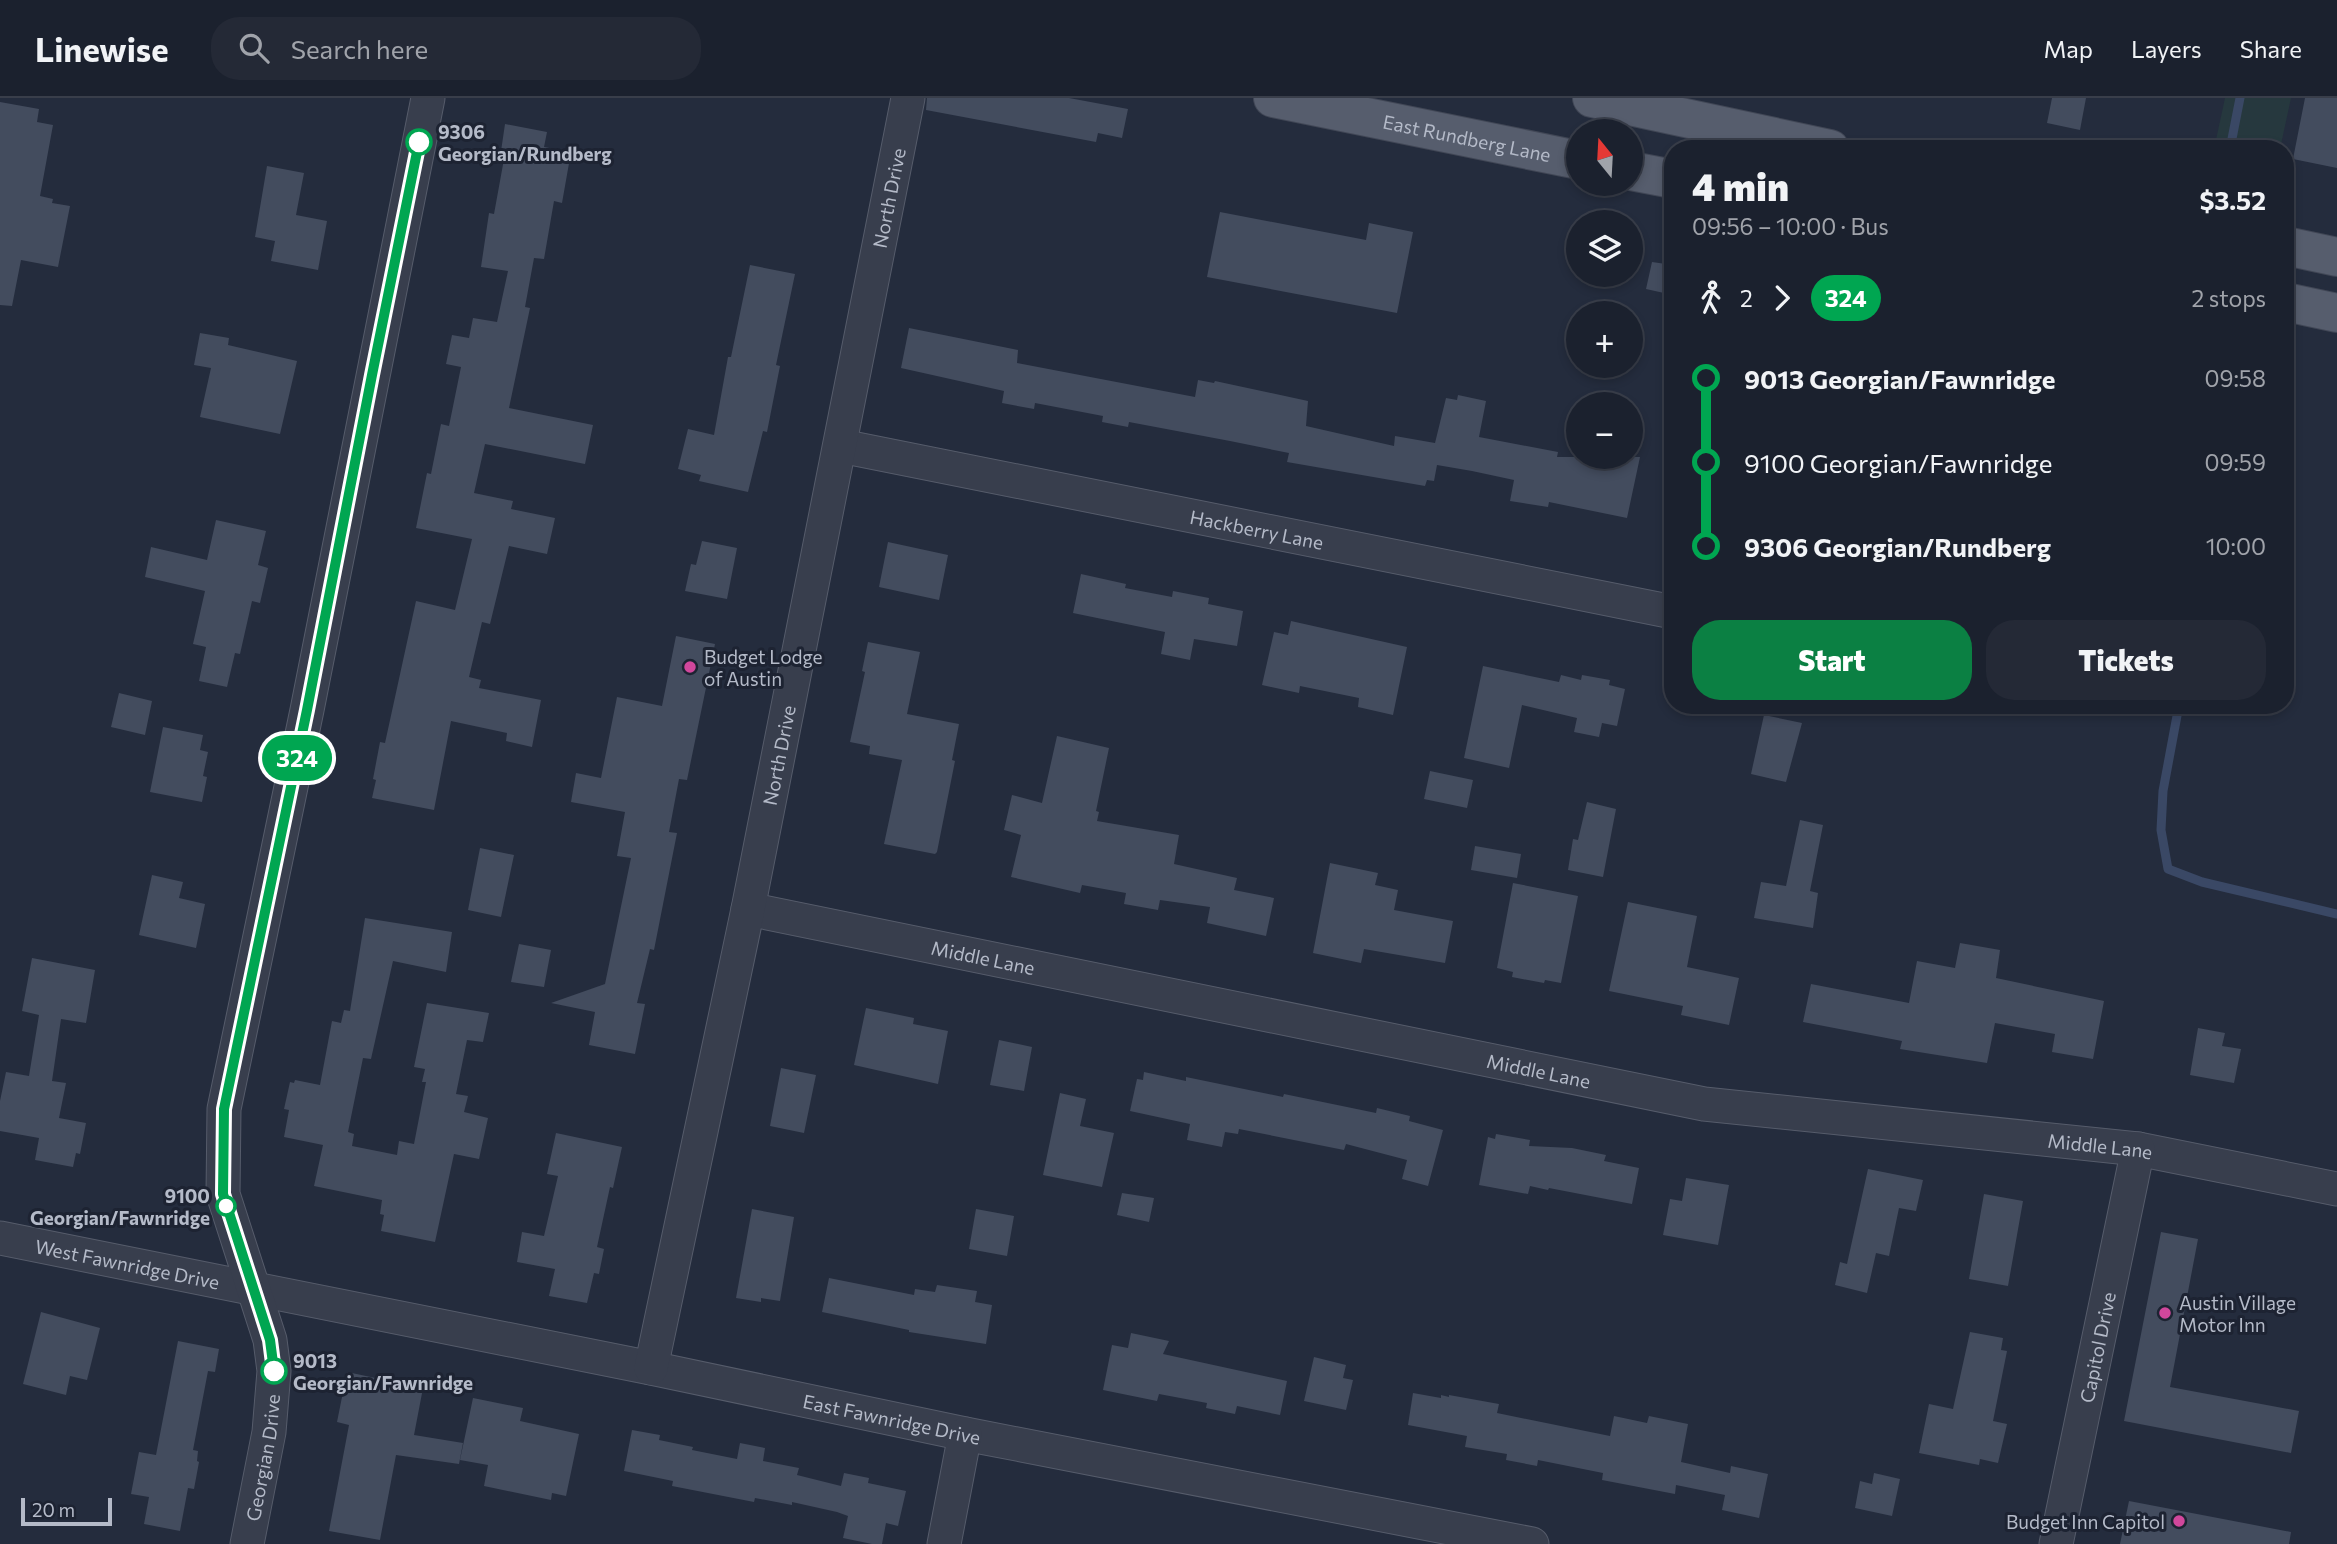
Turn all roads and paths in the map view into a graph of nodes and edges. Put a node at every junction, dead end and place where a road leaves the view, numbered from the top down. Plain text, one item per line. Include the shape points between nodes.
1 (428, 98) edge
2 (908, 98) edge
3 (1273, 98) edge
4 (1592, 98) edge
5 (1686, 134) edge
6 (1744, 140) edge
7 (1566, 158) edge
8 (1643, 173) edge
9 (1664, 177) edge
10 (2294, 248) edge
11 (2337, 257) edge
12 (2294, 304) edge
13 (2337, 313) edge
14 (841, 446) junction
15 (1664, 610) edge
16 (748, 909) junction
17 (2138, 1149) junction
18 (2337, 1189) edge
19 (0, 1238) edge
20 (254, 1290) junction
21 (651, 1368) junction
22 (965, 1434) junction
23 (247, 1544) edge
24 (944, 1544) edge
25 (1532, 1544) edge
26 (2056, 1544) edge

1 - 20 street, Georgian Drive via 224,1109 223,1194
2 - 14 street, North Drive
3 - 7 main road, East Rundberg Lane
4 - 5 main road
5 - 6 main road
8 - 9 main road
10 - 11 main road
12 - 13 main road
14 - 15 street, Hackberry Lane
14 - 16 street, North Drive
16 - 17 street, Middle Lane via 1704,1104
16 - 21 street, North Drive
17 - 18 street, Middle Lane
17 - 26 street, Capitol Drive
19 - 20 street, West Fawnridge Drive
20 - 21 street, East Fawnridge Drive
20 - 23 street, Georgian Drive via 270,1340 274,1371 269,1432
21 - 22 street, East Fawnridge Drive
22 - 24 street
22 - 25 street, East Fawnridge Drive

